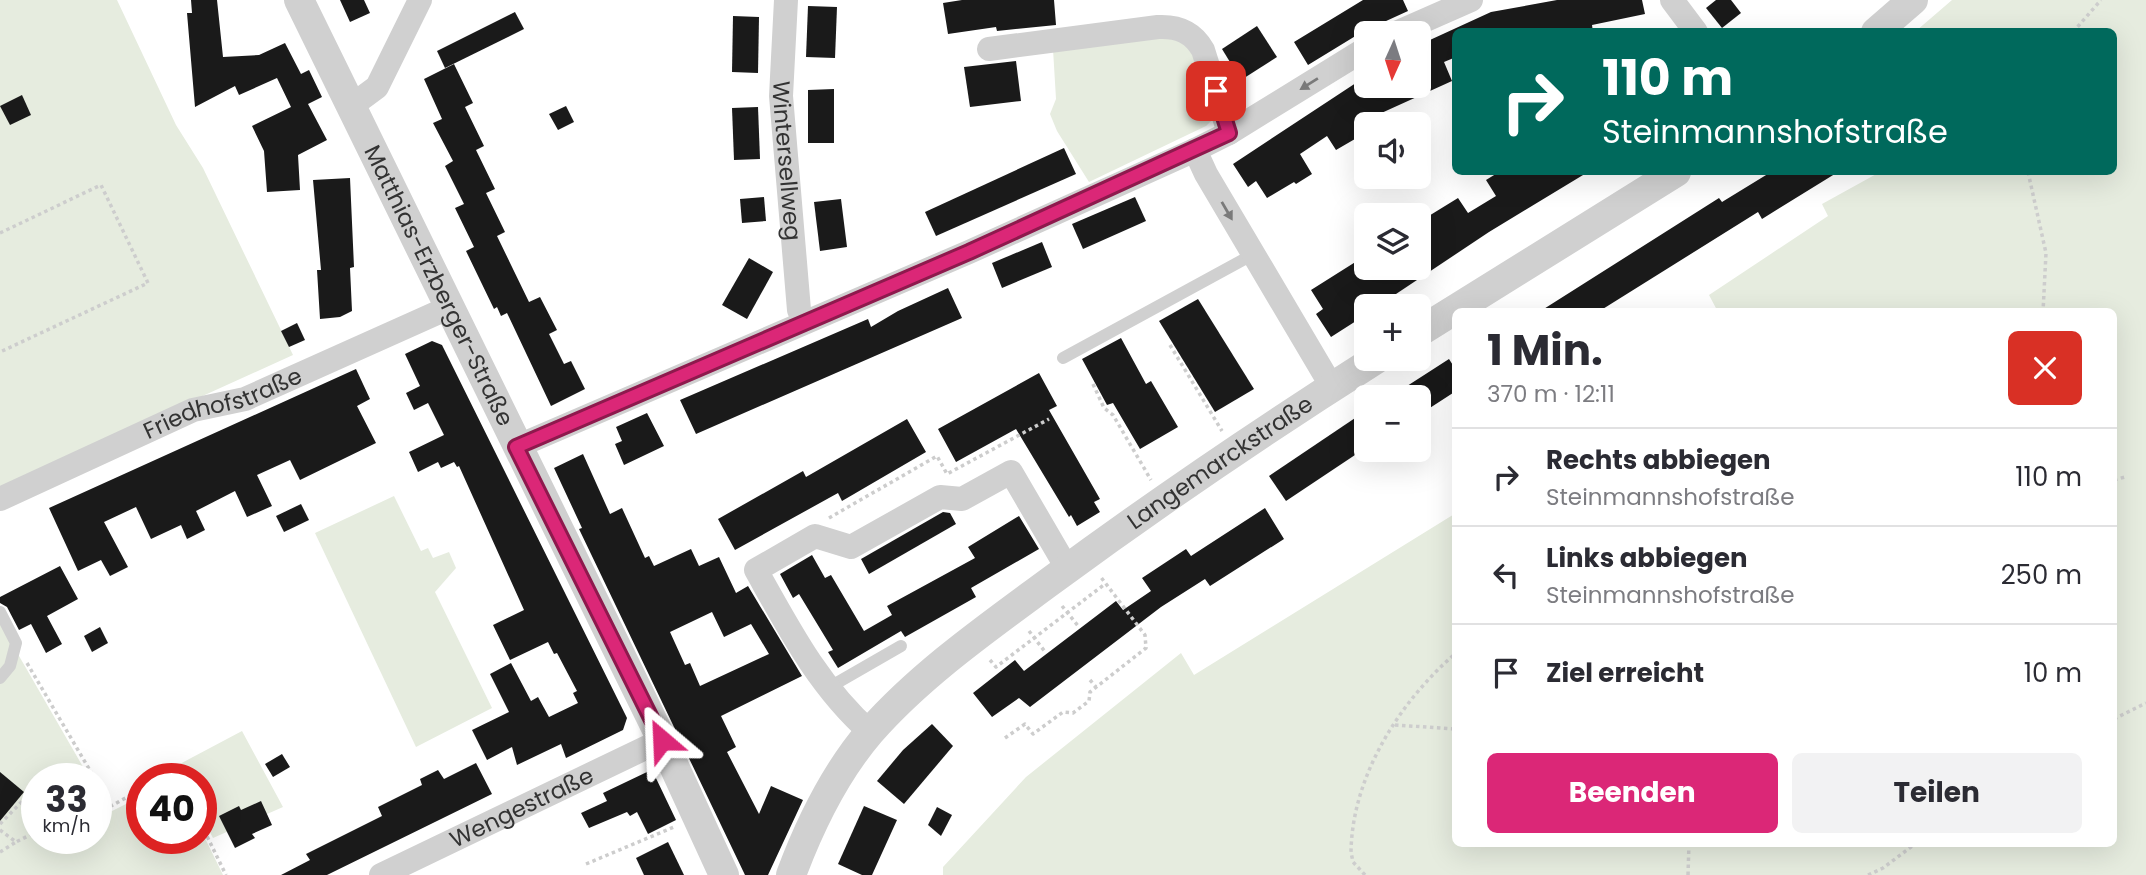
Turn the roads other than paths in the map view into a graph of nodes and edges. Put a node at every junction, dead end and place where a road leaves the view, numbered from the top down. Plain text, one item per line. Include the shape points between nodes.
1 (299, 0) edge
2 (420, 0) edge
3 (786, 0) edge
4 (1471, 0) edge
5 (1672, 0) edge
6 (1913, 0) edge
7 (1423, 21) edge
8 (1693, 28) edge
9 (1881, 28) edge
10 (989, 49) dead end
11 (1354, 56) edge
12 (350, 107) junction
13 (1229, 133) junction
14 (1195, 150) junction
15 (1671, 175) edge
16 (1252, 255) junction
17 (448, 308) junction
18 (1458, 308) edge
19 (1452, 311) edge
20 (804, 322) junction
21 (1431, 325) edge
22 (1063, 358) dead end
23 (1357, 371) edge
24 (1332, 387) junction
25 (516, 447) junction
26 (0, 499) edge
27 (1067, 568) junction
28 (0, 612) edge
29 (901, 646) dead end
30 (0, 678) edge
31 (828, 688) junction
32 (870, 732) junction
33 (662, 740) junction
34 (381, 875) edge
35 (724, 875) edge
36 (791, 875) edge

1 - 12 street, Matthias-Erzberger-Straße
2 - 12 street via 377,87
3 - 20 street, Wintersellweg via 781,96 799,310
4 - 7 street
5 - 8 street
6 - 9 street
10 - 13 street via 1158,26 1180,29 1203,50
11 -> 13 street
12 - 17 street, Matthias-Erzberger-Straße
13 - 14 street
14 -> 16 street
14 - 20 street
15 - 18 street
16 - 22 lane
16 - 24 street
17 - 25 street, Matthias-Erzberger-Straße
17 - 26 street, Friedhofstraße via 245,399 193,410
19 - 21 street
20 - 25 street
23 - 24 street, Langemarckstraße
24 - 27 street, Langemarckstraße
25 - 33 street, Matthias-Erzberger-Straße
27 - 31 street via 1011,472 962,499 940,497 850,547 815,536 756,570 806,659
27 - 32 street, Langemarckstraße via 939,668
28 - 30 lane via 16,643 10,666
29 - 31 lane
31 - 32 street
32 - 36 street, Langemarckstraße via 829,788
33 - 34 street, Wengestraße
33 - 35 street, Matthias-Erzberger-Straße

